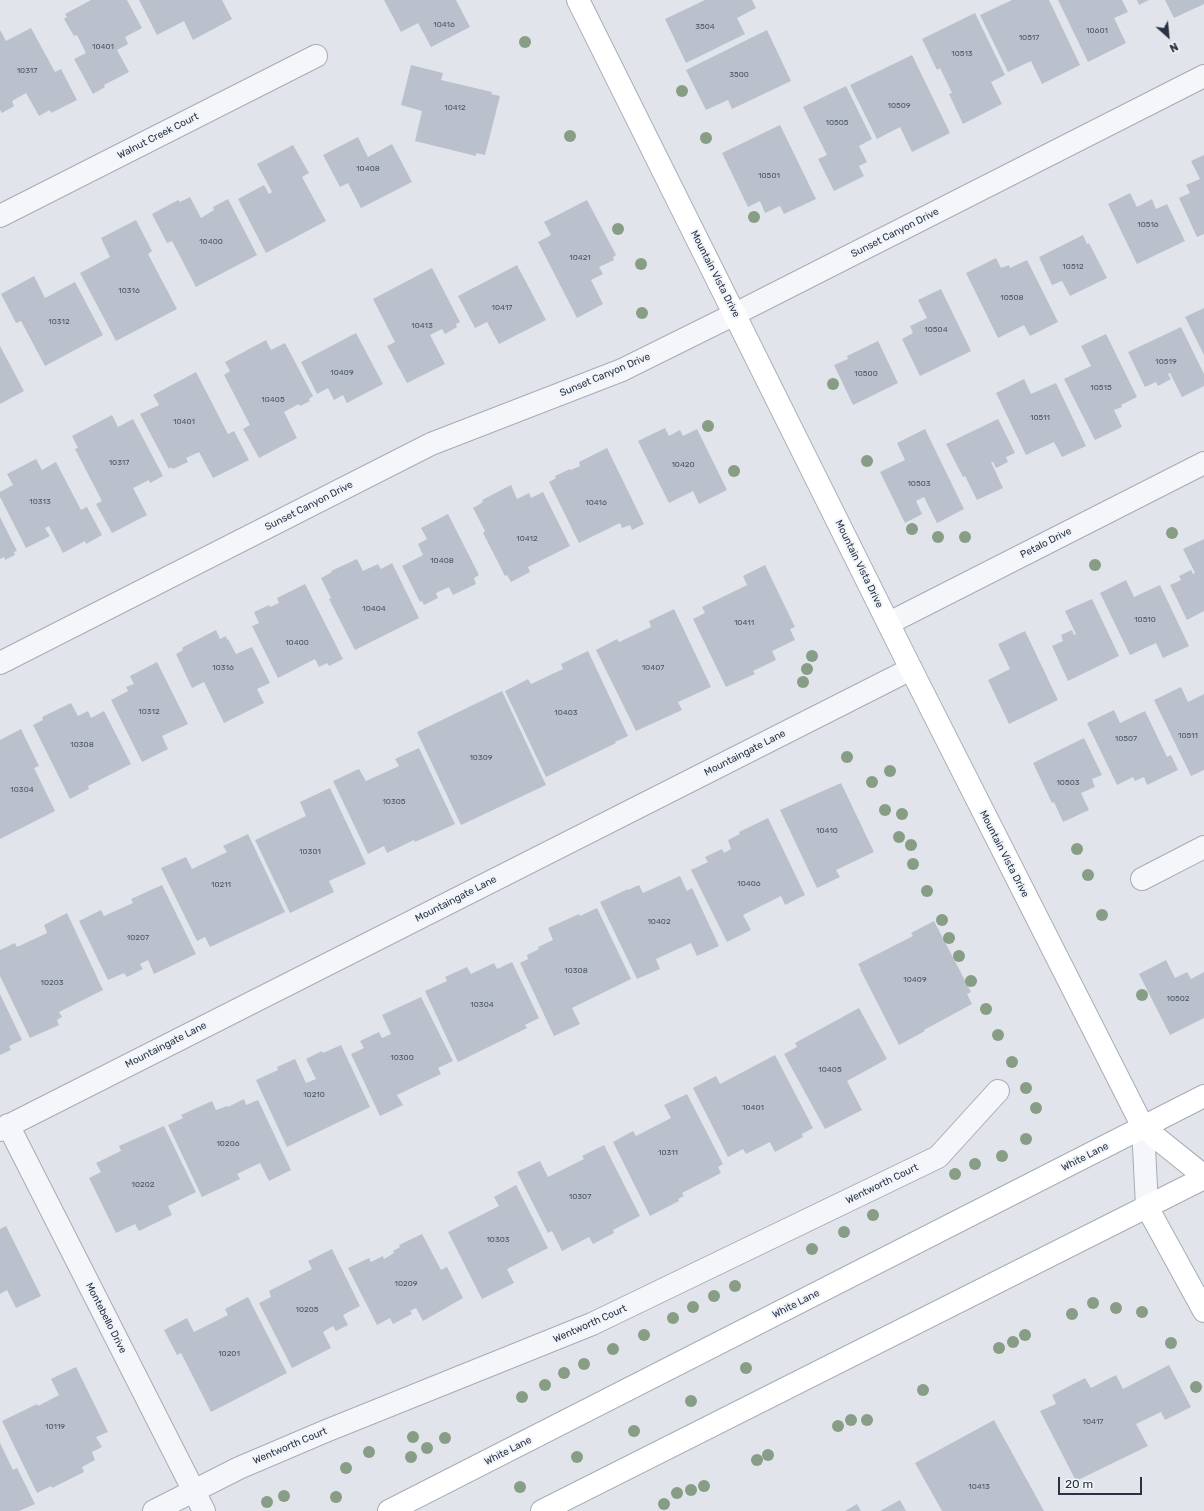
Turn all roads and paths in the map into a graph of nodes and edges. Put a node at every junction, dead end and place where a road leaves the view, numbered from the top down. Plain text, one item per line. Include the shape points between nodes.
1 (578, 0) edge
2 (316, 56) dead end
3 (1204, 76) edge
4 (0, 216) edge
5 (735, 314) junction
6 (1204, 463) edge
7 (889, 623) junction
8 (0, 663) edge
9 (911, 669) junction
10 (1204, 847) edge
11 (1142, 878) dead end
12 (998, 1091) dead end
13 (1204, 1096) edge
14 (1143, 1127) junction
15 (4, 1128) edge
16 (1204, 1177) edge
17 (1147, 1208) junction
18 (1204, 1311) edge
19 (194, 1491) junction
20 (154, 1511) edge
21 (204, 1511) edge
22 (389, 1511) edge
23 (542, 1511) edge

1 - 5 main road, Mountain Vista Drive
2 - 4 street, Walnut Creek Court
3 - 5 street, Sunset Canyon Drive
5 - 7 main road, Mountain Vista Drive
5 - 8 street, Sunset Canyon Drive via 622,370 431,444
6 - 7 street, Petalo Drive
7 - 9 main road, Mountain Vista Drive
9 - 14 main road, Mountain Vista Drive
9 - 15 street, Mountaingate Lane
10 - 11 street
12 - 19 street, Wentworth Court via 938,1157 592,1324 326,1431 239,1468
13 - 14 main road, White Lane
14 - 16 main road, Mountain Vista Drive
14 - 17 street, Mountain Vista Drive
14 - 22 main road, White Lane
15 - 19 street, Montebello Drive
16 - 17 main road
17 - 18 main road, Mountain Vista Drive
17 - 23 main road
19 - 20 street, Wentworth Court
19 - 21 street, Montebello Drive

